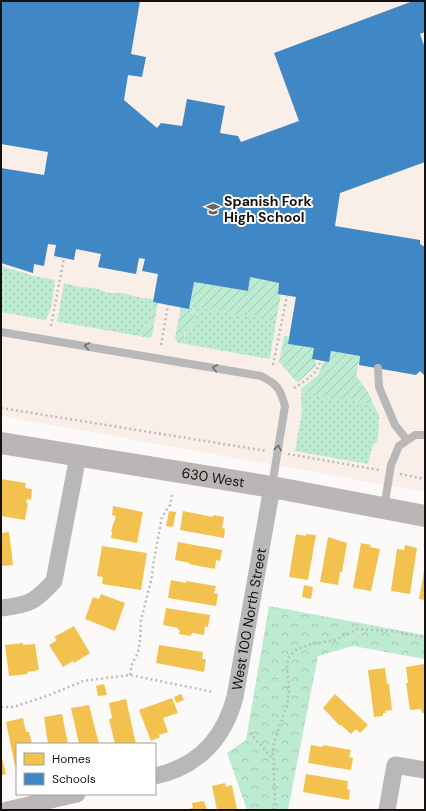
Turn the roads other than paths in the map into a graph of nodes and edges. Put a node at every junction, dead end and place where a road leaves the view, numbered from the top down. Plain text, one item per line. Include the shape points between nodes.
1 (1, 332) edge
2 (378, 368) dead end
3 (425, 435) edge
4 (407, 440) junction
5 (1, 443) edge
6 (78, 456) junction
7 (272, 487) junction
8 (384, 508) junction
9 (425, 516) edge
10 (1, 608) edge
11 (425, 770) edge
12 (156, 776) edge
13 (73, 795) edge
14 (7, 810) edge
15 (387, 810) edge

7 -> 1 lane via 285,406 282,395 274,383 261,376
2 - 4 lane via 379,387 395,425
3 - 4 lane via 415,435
4 - 8 lane via 399,446 392,465
5 - 6 street, 630 West
6 - 7 street, 630 West
6 - 10 street via 54,581 40,596 22,605
7 - 8 street, 630 West
7 - 12 street, West 100 North Street via 235,697 226,722 211,745 196,758 168,773
8 - 9 street, 630 West
11 - 15 street via 395,765
13 - 14 street

